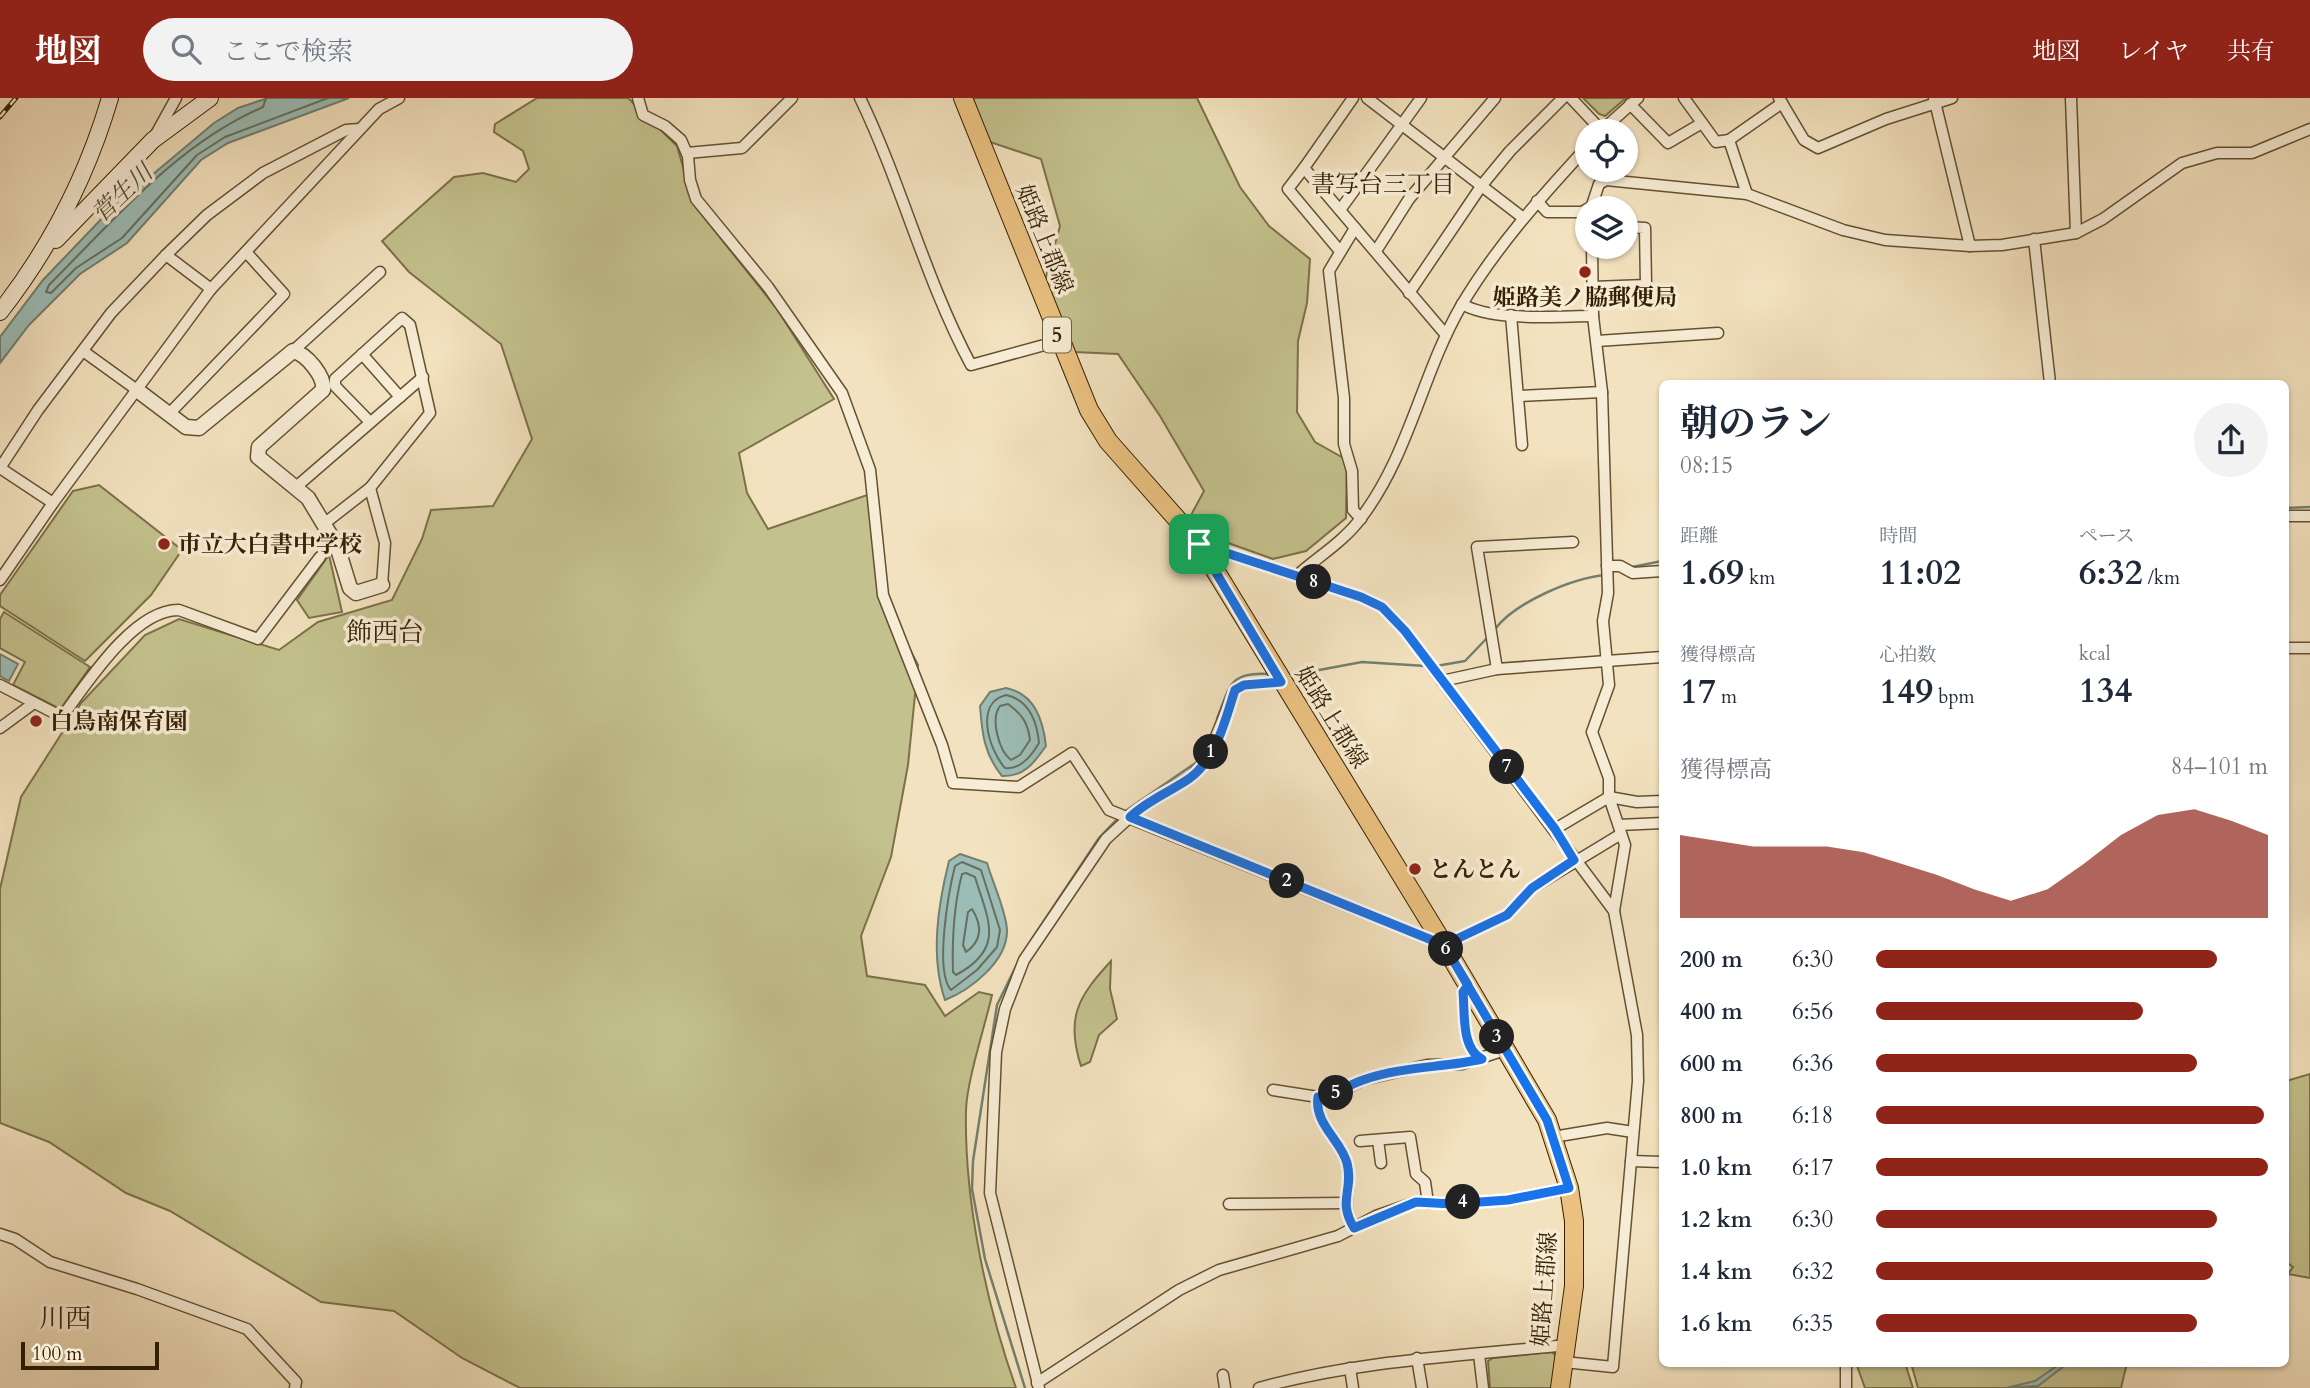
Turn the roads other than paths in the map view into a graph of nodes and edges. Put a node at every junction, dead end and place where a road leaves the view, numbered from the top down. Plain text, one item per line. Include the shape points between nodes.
1 (110, 98) edge
2 (176, 98) edge
3 (210, 98) edge
4 (399, 98) edge
5 (638, 98) edge
6 (792, 98) edge
7 (859, 98) edge
8 (962, 98) edge
9 (1353, 98) edge
10 (1367, 98) edge
11 (1422, 98) edge
12 (1495, 98) edge
13 (1563, 98) edge
14 (1571, 98) edge
15 (1684, 98) edge
16 (1952, 98) edge
17 (2071, 98) edge
18 (1780, 100) edge
19 (1934, 100) edge
20 (1634, 101) edge
21 (1591, 119) edge
22 (1615, 119) edge
23 (1401, 123) junction
24 (1702, 123) junction
25 (360, 129) junction
26 (2310, 129) edge
27 (153, 140) junction
28 (1729, 140) junction
29 (687, 153) junction
30 (1443, 155) junction
31 (1575, 160) edge
32 (1304, 168) junction
33 (1482, 186) junction
34 (73, 192) junction
35 (1747, 194) junction
36 (1594, 196) edge
37 (1537, 201) junction
38 (1340, 211) junction
39 (84, 212) junction
40 (1575, 212) edge
41 (1522, 217) junction
42 (1355, 228) junction
43 (1638, 228) edge
44 (2076, 233) junction
45 (2034, 239) junction
46 (1970, 246) junction
47 (1339, 250) junction
48 (1376, 251) junction
49 (246, 252) junction
50 (42, 254) junction
51 (166, 255) junction
52 (1592, 259) edge
53 (380, 272) dead end
54 (1593, 287) junction
55 (211, 289) junction
56 (1409, 293) junction
57 (1462, 304) junction
58 (0, 312) edge
59 (1511, 315) junction
60 (1593, 316) junction
61 (1717, 333) dead end
62 (1446, 335) junction
63 (1059, 341) junction
64 (1597, 341) junction
65 (83, 351) junction
66 (293, 351) junction
67 (362, 354) junction
68 (423, 377) junction
69 (2050, 380) edge
70 (137, 390) junction
71 (1602, 392) junction
72 (1519, 396) junction
73 (400, 397) junction
74 (169, 414) junction
75 (370, 422) junction
76 (1521, 445) dead end
77 (0, 468) edge
78 (296, 487) junction
79 (370, 488) junction
80 (53, 503) junction
81 (2289, 516) edge
82 (2310, 516) edge
83 (1361, 519) junction
84 (325, 523) junction
85 (1573, 542) dead end
86 (1199, 544) junction
87 (320, 557) dead end
88 (1606, 566) junction
89 (1659, 571) edge
90 (1299, 577) junction
91 (0, 580) edge
92 (382, 585) joint
93 (2289, 648) edge
94 (2310, 648) edge
95 (1659, 657) edge
96 (1608, 663) junction
97 (1497, 669) junction
98 (1442, 681) junction
99 (1281, 682) junction
100 (0, 685) edge
101 (34, 703) junction
102 (0, 728) edge
103 (1609, 797) junction
104 (1659, 801) edge
105 (1130, 817) junction
106 (1659, 824) edge
107 (1555, 829) junction
108 (1620, 830) junction
109 (1574, 860) junction
110 (1614, 911) junction
111 (1444, 945) junction
112 (1468, 985) junction
113 (1505, 1050) junction
114 (1482, 1059) junction
115 (1273, 1090) dead end
116 (1318, 1097) junction
117 (1633, 1132) junction
118 (1553, 1137) junction
119 (1378, 1140) junction
120 (1360, 1141) dead end
121 (1631, 1161) junction
122 (1659, 1162) edge
123 (1381, 1163) dead end
124 (1569, 1188) junction
125 (1346, 1203) junction
126 (1428, 1203) junction
127 (1229, 1204) dead end
128 (1354, 1228) junction
129 (0, 1234) edge
130 (1565, 1353) junction
131 (1479, 1354) junction
132 (1417, 1358) junction
133 (1846, 1367) edge
134 (1350, 1368) junction
135 (1223, 1375) dead end
136 (1292, 1384) edge
137 (1038, 1385) edge
138 (295, 1388) edge
139 (1225, 1388) edge
140 (1259, 1388) edge
141 (1353, 1388) edge
142 (1422, 1388) edge
143 (1483, 1388) edge
144 (1560, 1388) edge
145 (1846, 1388) edge

1 - 34 main road
2 - 27 street
3 - 27 main road
4 - 25 street via 379,109
5 - 29 street via 643,115 665,126
6 - 29 street via 742,148
7 - 63 street via 876,131 944,314 971,365
8 - 63 main road, 姫路上郡線 / 5
9 - 32 street
10 - 23 street
11 - 23 street
12 - 30 street
13 - 33 street
14 - 21 street
15 - 24 street
16 - 19 street
17 - 44 street
18 - 19 street via 1804,140 1818,148
18 - 28 street
19 - 46 street
20 - 22 street
20 - 24 street via 1668,143
23 - 30 street
23 - 38 street
24 - 28 street via 1716,142
25 - 49 street
25 - 51 street via 346,130 263,173 207,215
26 - 44 street via 2252,152 2217,153 2182,163
27 - 39 main road
28 - 35 street
29 - 105 street via 696,200 768,287 842,393 870,470 883,594 953,783 1019,787 1072,753 1109,810
30 - 33 street
30 - 48 street
31 - 37 street
32 - 38 street
32 - 47 street via 1288,189
33 - 41 street
33 - 56 street
34 - 39 main road via 75,204
34 - 50 main road
35 - 36 street via 1606,180
35 - 46 street via 1885,240
37 - 40 street via 1547,212
37 - 41 street
38 - 42 street
39 - 50 main road
41 - 57 street
42 - 47 street
42 - 48 street
43 - 54 street via 1644,228 1646,285
44 - 45 street
45 - 46 street
45 - 69 street
47 - 83 street via 1329,271 1344,398 1344,444 1352,471 1353,509
48 - 56 street
49 - 55 street
49 - 74 street via 284,294
50 - 58 main road
51 - 55 street
51 - 65 street via 111,313
52 - 54 street
53 - 66 street
54 - 60 street
55 - 70 street
56 - 62 street
57 - 59 street
57 - 62 street
59 - 60 street
59 - 72 street
60 - 64 street
61 - 64 street
62 - 83 street via 1389,476
63 - 86 main road, 姫路上郡線 / 5 via 1108,441
64 - 71 street
65 - 70 street
65 - 77 street
66 - 74 street via 199,428 186,427
66 - 78 street via 321,376 323,390 257,451 262,462
67 - 68 street via 402,318 410,325
67 - 73 street
67 - 75 street via 335,379 335,386
68 - 73 street
68 - 79 street via 430,413
70 - 74 street
70 - 80 street
71 - 72 street
71 - 88 street
72 - 76 street
73 - 75 street
75 - 78 street
77 - 80 street
78 - 84 street
79 - 84 street
79 - 92 street via 385,543
80 - 91 street
81 - 82 street
83 - 90 street
84 - 92 street via 350,588 356,593
85 - 97 street via 1477,547
86 - 90 street
86 - 99 main road, 姫路上郡線 / 5
87 - 101 street via 258,639 179,610 167,610 153,615 128,636 62,717
88 - 89 street via 1620,566 1633,573
88 - 96 street via 1603,621
90 - 98 street via 1382,607
93 - 94 street
95 - 96 street
96 - 97 street
96 - 103 street via 1609,685 1592,732 1609,778
97 - 98 street
98 - 107 street
99 - 105 street via 1235,690 1206,761 1191,777
99 - 111 main road, 姫路上郡線 / 5
100 - 101 street
101 - 102 street
103 - 104 street
103 - 107 street
103 - 108 street
105 - 111 street
105 - 137 street via 1106,839 1024,960 1012,986 996,1052 990,1193
106 - 108 street
107 - 109 street
108 - 109 street
108 - 110 street via 1625,845
109 - 110 street
109 - 111 street via 1532,888 1507,915
110 - 117 street via 1637,1035
111 - 112 main road, 姫路上郡線 / 5
112 - 113 main road, 姫路上郡線 / 5
112 - 114 street via 1463,992 1468,1041 1471,1051
113 - 114 street
113 - 118 main road, 姫路上郡線 / 5
114 - 116 street via 1363,1080 1330,1097
115 - 116 street
116 - 125 street via 1320,1115 1347,1161
117 - 118 street via 1607,1128
117 - 121 street
118 - 124 main road, 姫路上郡線 / 5
119 - 120 street
119 - 123 street
119 - 126 street via 1410,1137 1416,1174 1425,1182
121 - 122 street
121 - 130 street via 1613,1367
124 - 126 street via 1508,1200
124 - 130 main road, 姫路上郡線 / 5 via 1575,1248
125 - 127 street via 1246,1197
125 - 128 street via 1345,1213
126 - 128 street via 1416,1202
128 - 137 street via 1208,1275 1138,1315
129 - 138 street via 50,1262 247,1329 296,1382
130 - 131 street
130 - 144 main road, 姫路上郡線 / 5
131 - 132 street
131 - 143 street
132 - 134 street
132 - 142 street
133 - 145 street
134 - 136 street
134 - 141 street
135 - 139 street
136 - 140 street

